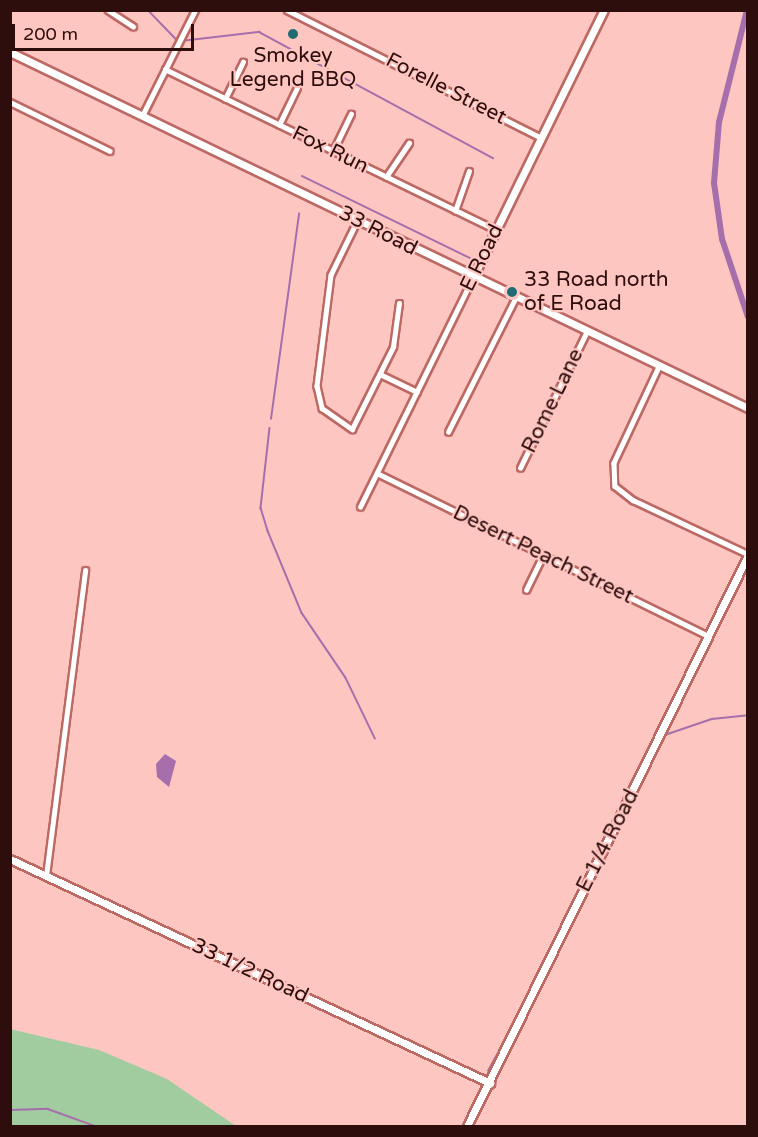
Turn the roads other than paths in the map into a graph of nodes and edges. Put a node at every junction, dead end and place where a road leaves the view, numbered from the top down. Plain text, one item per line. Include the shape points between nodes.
1 (108, 10) edge
2 (195, 10) edge
3 (287, 10) edge
4 (604, 10) edge
5 (133, 26) dead end
6 (10, 52) edge
7 (243, 62) dead end
8 (165, 69) junction
9 (297, 88) dead end
10 (225, 99) junction
11 (10, 102) edge
12 (351, 114) dead end
13 (142, 116) junction
14 (279, 125) junction
15 (540, 137) junction
16 (409, 142) dead end
17 (110, 151) dead end
18 (333, 152) junction
19 (469, 171) dead end
20 (386, 177) junction
21 (455, 211) junction
22 (358, 220) junction
23 (496, 230) junction
24 (472, 279) junction
25 (515, 299) junction
26 (399, 303) dead end
27 (586, 333) junction
28 (658, 369) junction
29 (380, 374) junction
30 (417, 392) junction
31 (747, 408) edge
32 (448, 432) dead end
33 (520, 468) dead end
34 (377, 473) junction
35 (360, 507) dead end
36 (747, 554) edge
37 (543, 555) junction
38 (85, 570) dead end
39 (526, 590) dead end
40 (710, 636) junction
41 (10, 859) edge
42 (46, 876) junction
43 (490, 1083) junction
44 (468, 1126) edge

1 - 5 street
2 - 8 street
3 - 15 street, Forelle Street
4 - 15 street, E Road
6 - 13 street, 33 Road
7 - 10 street
8 - 10 street, Fox Run
8 - 13 street
9 - 14 street
10 - 14 street, Fox Run
11 - 17 street
12 - 18 street
13 - 22 street, 33 Road
14 - 18 street, Fox Run
15 - 23 street, E Road
16 - 20 street
18 - 20 street, Fox Run
19 - 21 street
20 - 21 street, Fox Run
21 - 23 street, Fox Run
22 - 24 street, 33 Road
22 - 29 street via 331,275 317,386 322,408 352,429
23 - 24 street, E Road
24 - 25 street, 33 Road
24 - 30 street, E Road
25 - 27 street, 33 Road
25 - 32 street
26 - 29 street via 393,347
27 - 28 street, 33 Road
27 - 33 street, Rome Lane
28 - 31 street, 33 Road
28 - 36 street via 614,463 615,486 633,500
29 - 30 street
30 - 34 street, E Road
34 - 35 street, E Road
34 - 37 street, Desert Peach Street
36 - 40 street, E 1/4 Road
37 - 39 street
37 - 40 street, Desert Peach Street
38 - 42 street
40 - 43 street, E 1/4 Road
41 - 42 street, 33 1/2 Road
42 - 43 street, 33 1/2 Road
43 - 44 street, E 1/4 Road

